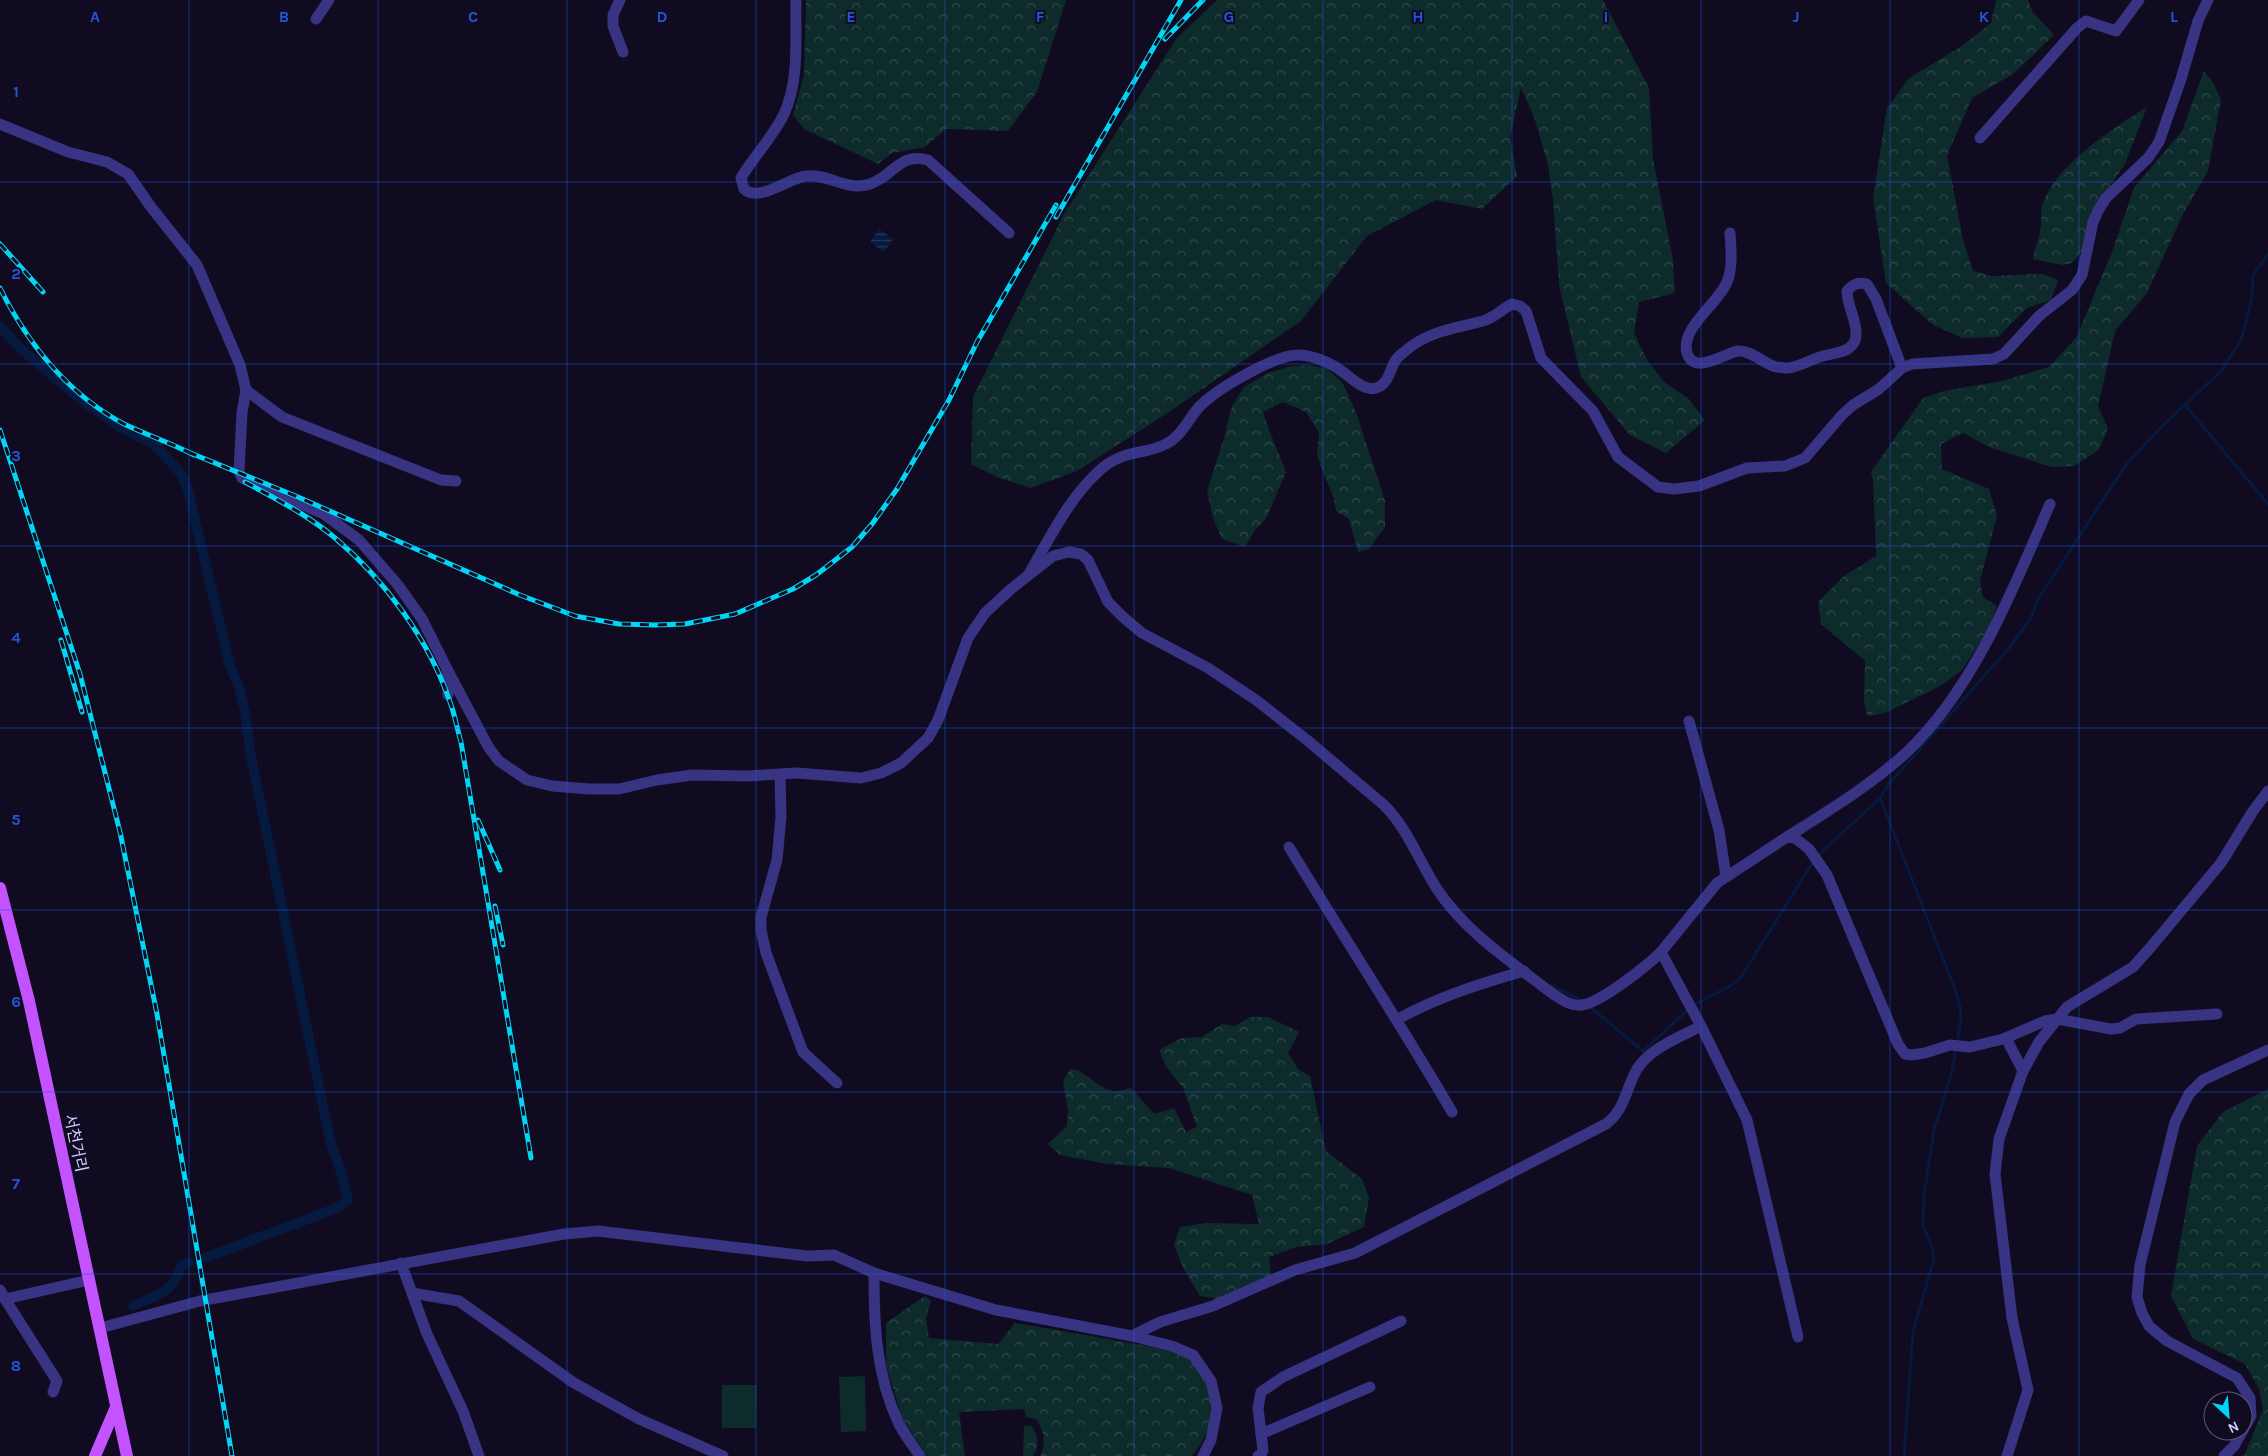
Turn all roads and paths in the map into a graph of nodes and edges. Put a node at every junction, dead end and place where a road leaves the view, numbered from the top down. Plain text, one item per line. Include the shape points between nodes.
1 (329, 0) edge
2 (620, 0) edge
3 (796, 0) edge
4 (2139, 0) edge
5 (2208, 0) edge
6 (316, 19) dead end
7 (623, 52) dead end
8 (0, 124) edge
9 (1980, 138) dead end
10 (1010, 233) dead end
11 (1730, 233) dead end
12 (1902, 368) junction
13 (246, 390) junction
14 (456, 482) dead end
15 (2050, 504) dead end
16 (1026, 577) junction
17 (447, 669) junction
18 (448, 696) dead end
19 (1690, 721) dead end
20 (780, 775) junction
21 (2268, 791) edge
22 (1787, 838) junction
23 (1289, 847) dead end
24 (1726, 877) junction
25 (0, 888) edge
26 (1661, 952) junction
27 (1524, 971) junction
28 (2217, 1014) dead end
29 (1398, 1019) junction
30 (2057, 1019) junction
31 (1701, 1026) junction
32 (2006, 1038) junction
33 (2268, 1050) edge
34 (2022, 1071) junction
35 (837, 1083) dead end
36 (1452, 1112) dead end
37 (401, 1263) junction
38 (874, 1273) junction
39 (89, 1280) junction
40 (412, 1293) junction
41 (3, 1294) edge
42 (1401, 1321) dead end
43 (100, 1328) junction
44 (1132, 1336) junction
45 (1798, 1337) dead end
46 (1370, 1387) dead end
47 (53, 1392) dead end
48 (116, 1407) junction
49 (1261, 1434) junction
50 (95, 1456) edge
51 (127, 1456) edge
52 (478, 1456) edge
53 (723, 1456) edge
54 (920, 1456) edge
55 (1203, 1456) edge
56 (1258, 1456) edge
57 (2007, 1456) edge
58 (2224, 1456) edge

1 - 6 street
2 - 7 street via 613,16 613,26
3 - 10 street via 795,80 783,115 741,178 744,189 753,194 805,176 846,185 871,184 901,163 917,157 928,160
4 - 9 street via 2116,31 2086,21 2077,28
5 - 12 street via 2198,21 2159,142 2148,158 2098,209 2082,275 2072,290 2039,316 2004,354 1984,360 1912,364
8 - 13 street via 68,152 107,162 128,174 197,265 240,365
11 - 12 street via 1728,281 1716,301 1691,328 1687,352 1691,359 1698,363 1709,362 1738,351 1775,367 1788,368 1842,352 1854,343 1856,336 1847,291 1860,282 1867,284 1876,299
12 - 16 street via 1842,415 1805,458 1785,466 1747,468 1699,486 1674,489 1658,486 1618,457 1593,411 1541,358 1531,320 1520,306 1512,304 1484,321 1430,335 1396,360 1383,384 1376,388 1368,388 1319,360 1299,355 1284,357 1220,390 1200,406 1168,443 1132,452 1100,470 1066,507
13 - 14 street via 282,417 441,480
13 - 17 street via 239,471 242,478 324,514 359,540 422,619
15 - 22 street via 2016,583 1978,658 1938,716 1907,752 1866,785
16 - 20 street via 985,613 968,638 938,720 916,751 901,763 861,778 822,774
16 - 27 street via 1054,556 1069,552 1081,554 1090,564 1108,602 1122,617 1142,633 1208,668 1256,700 1384,805 1395,816 1437,889 1450,905 1475,931
17 - 18 street
17 - 20 street via 489,748 499,761 527,780 552,786 619,789 692,775
19 - 24 street via 1719,830
20 - 35 street via 777,860 760,916 761,930 766,953 803,1052
21 - 30 street via 2221,863 2133,966 2067,1007
22 - 24 street
22 - 32 street via 1795,838 1816,858 1826,874 1904,1054 1925,1053 1950,1045 1970,1047
23 - 29 street
24 - 26 street via 1705,896
25 - 39 main road, 서천거리 via 22,973
26 - 27 street via 1602,998 1587,1003 1567,1003
26 - 31 street
27 - 29 street via 1455,991
28 - 30 street via 2136,1019 2111,1029
29 - 36 street
30 - 32 street via 2045,1020
30 - 34 street
31 - 44 street via 1654,1052 1638,1067 1617,1116 1606,1124 1355,1253 1295,1270 1213,1306 1160,1322
31 - 45 street via 1747,1120
32 - 34 street
33 - 58 street via 2202,1080 2189,1094 2175,1122 2140,1265 2137,1297 2149,1326 2167,1341 2237,1378 2250,1398 2251,1416 2234,1446
34 - 57 street via 1999,1139 1995,1174 2012,1318 2028,1390
37 - 38 street via 598,1231 807,1256 834,1255
37 - 40 street
37 - 43 street via 200,1301
38 - 44 street via 996,1310
38 - 54 street via 874,1323 885,1389 900,1425
39 - 41 street
39 - 43 main road, 서천거리
40 - 52 street via 427,1334 464,1411
40 - 53 street via 459,1301 574,1383 639,1420
41 - 47 street via 57,1381
42 - 49 street via 1268,1385 1261,1392 1258,1408
43 - 48 main road, 서천거리
44 - 55 street via 1193,1355 1211,1381 1217,1408
46 - 49 street
48 - 50 main road
48 - 51 main road, 서천거리
49 - 56 street via 1263,1450

